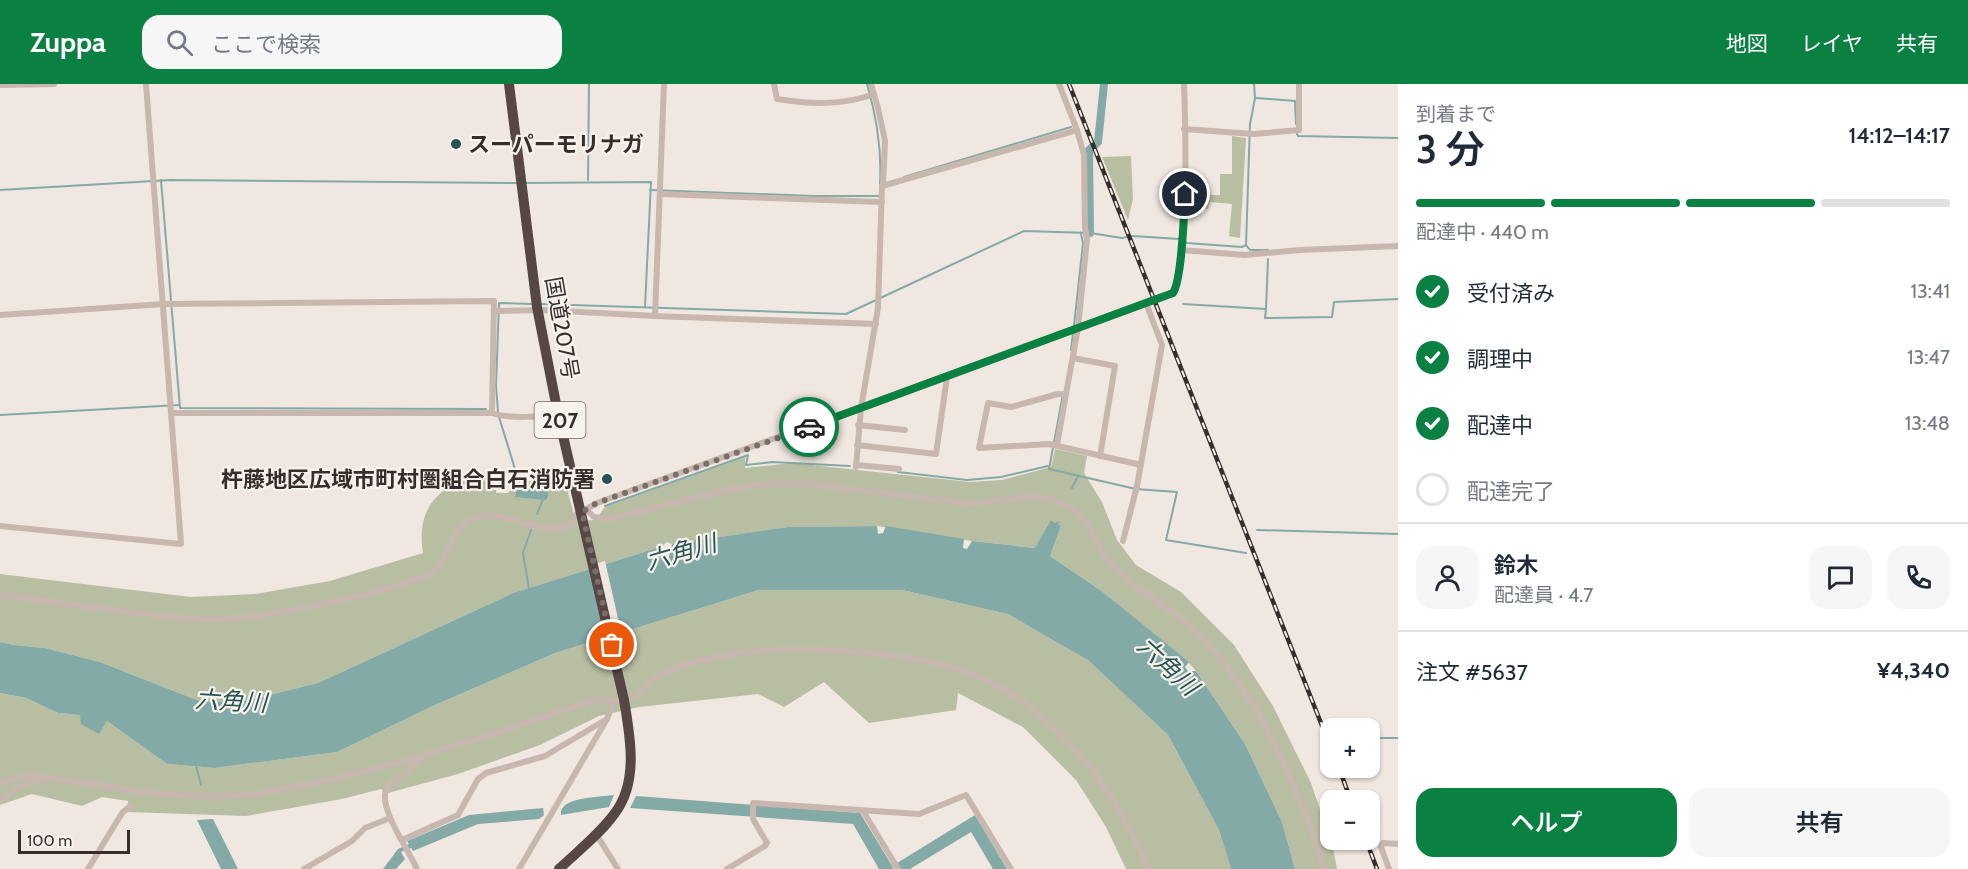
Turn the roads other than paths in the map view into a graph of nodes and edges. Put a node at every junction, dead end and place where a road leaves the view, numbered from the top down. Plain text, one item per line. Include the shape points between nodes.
1 (54, 84) edge
2 (146, 84) edge
3 (509, 84) edge
4 (664, 84) edge
5 (774, 84) edge
6 (871, 84) edge
7 (1059, 84) edge
8 (1184, 84) edge
9 (1299, 84) edge
10 (0, 85) edge
11 (871, 95) junction
12 (1184, 129) junction
13 (1077, 130) junction
14 (883, 182) dead end
15 (660, 192) junction
16 (882, 202) junction
17 (1182, 243) junction
18 (1398, 246) edge
19 (1146, 303) junction
20 (169, 304) junction
21 (537, 306) junction
22 (497, 310) junction
23 (0, 315) edge
24 (655, 315) junction
25 (876, 324) junction
26 (1074, 330) junction
27 (1073, 358) junction
28 (946, 376) junction
29 (1063, 394) junction
30 (172, 408) junction
31 (861, 408) junction
32 (558, 414) junction
33 (496, 415) junction
34 (858, 425) junction
35 (905, 430) dead end
36 (857, 445) junction
37 (1053, 445) junction
38 (1100, 456) junction
39 (1141, 465) junction
40 (899, 469) dead end
41 (582, 512) junction
42 (0, 526) edge
43 (1123, 541) dead end
44 (0, 596) edge
45 (620, 697) junction
46 (607, 719) junction
47 (426, 756) junction
48 (47, 777) junction
49 (0, 783) edge
50 (0, 800) edge
51 (130, 806) dead end
52 (863, 811) junction
53 (390, 818) junction
54 (596, 834) junction
55 (1398, 844) edge
56 (405, 845) junction
57 (897, 868) edge
58 (88, 869) edge
59 (304, 869) edge
60 (417, 869) edge
61 (519, 869) edge
62 (560, 869) edge
63 (618, 869) edge
64 (727, 869) edge
65 (1011, 869) edge
66 (1149, 869) edge
67 (1323, 869) edge
68 (1389, 869) edge

1 - 10 street
2 - 20 street
3 - 21 highway, 国道207号 / 207
4 - 15 street
5 - 11 street via 777,99 809,104
6 - 11 street
7 - 13 street
8 - 12 street
9 - 12 street via 1299,130 1250,134
11 - 14 street via 885,141
12 - 17 street
13 - 16 street via 882,186
13 - 26 street via 1084,155 1087,239
15 - 16 street
15 - 24 street
16 - 25 street
17 - 18 street via 1245,255
17 - 19 street via 1175,291
19 - 26 street
19 - 39 street via 1162,345
20 - 22 street via 494,301
20 - 23 street
20 - 30 street
21 - 22 street
21 - 24 street
21 - 32 highway, 国道207号 / 207
22 - 33 street
24 - 25 street
25 - 31 street
26 - 27 street
26 - 28 street
27 - 29 street
27 - 38 street via 1115,366
28 - 31 street
28 - 36 street via 936,454
29 - 37 street
29 - 37 street via 1011,407 988,403 979,448
30 - 33 street
30 - 42 street via 181,544
31 - 34 street
31 - 41 street via 597,503
32 - 33 street
32 - 41 highway, 国道207号 / 207
34 - 35 street
34 - 36 street
36 - 40 street via 856,466
37 - 38 street
38 - 39 street
39 - 43 street
41 - 44 street via 573,523 550,530 498,515 472,519 461,525 442,565 429,575 367,594 274,614 189,619
41 - 45 highway, 国道207号 / 207
41 - 67 street via 609,519 735,488 786,484 968,503 1037,496 1057,501 1078,512 1116,570 1190,626 1247,696 1291,779
45 - 46 street
45 - 47 street via 593,700
45 - 54 highway, 国道207号 / 207 via 630,736 628,786 616,811
45 - 66 street via 638,695 655,678 682,666 776,649 882,654 950,667 1014,696 1066,739 1108,790
46 - 56 street via 545,756 486,773 478,779 458,816
46 - 61 street
47 - 48 street via 255,794 160,795
47 - 53 street via 386,789 384,801
48 - 49 street via 25,776
48 - 50 street
51 - 58 street
52 - 57 street
52 - 64 street via 753,802 753,819 766,840 765,846
52 - 65 street via 919,814 966,795
53 - 56 street
53 - 59 street via 365,828 352,841
54 - 62 highway, 国道207号 / 207
54 - 63 street
55 - 68 street via 1383,843 1381,847
56 - 60 street

